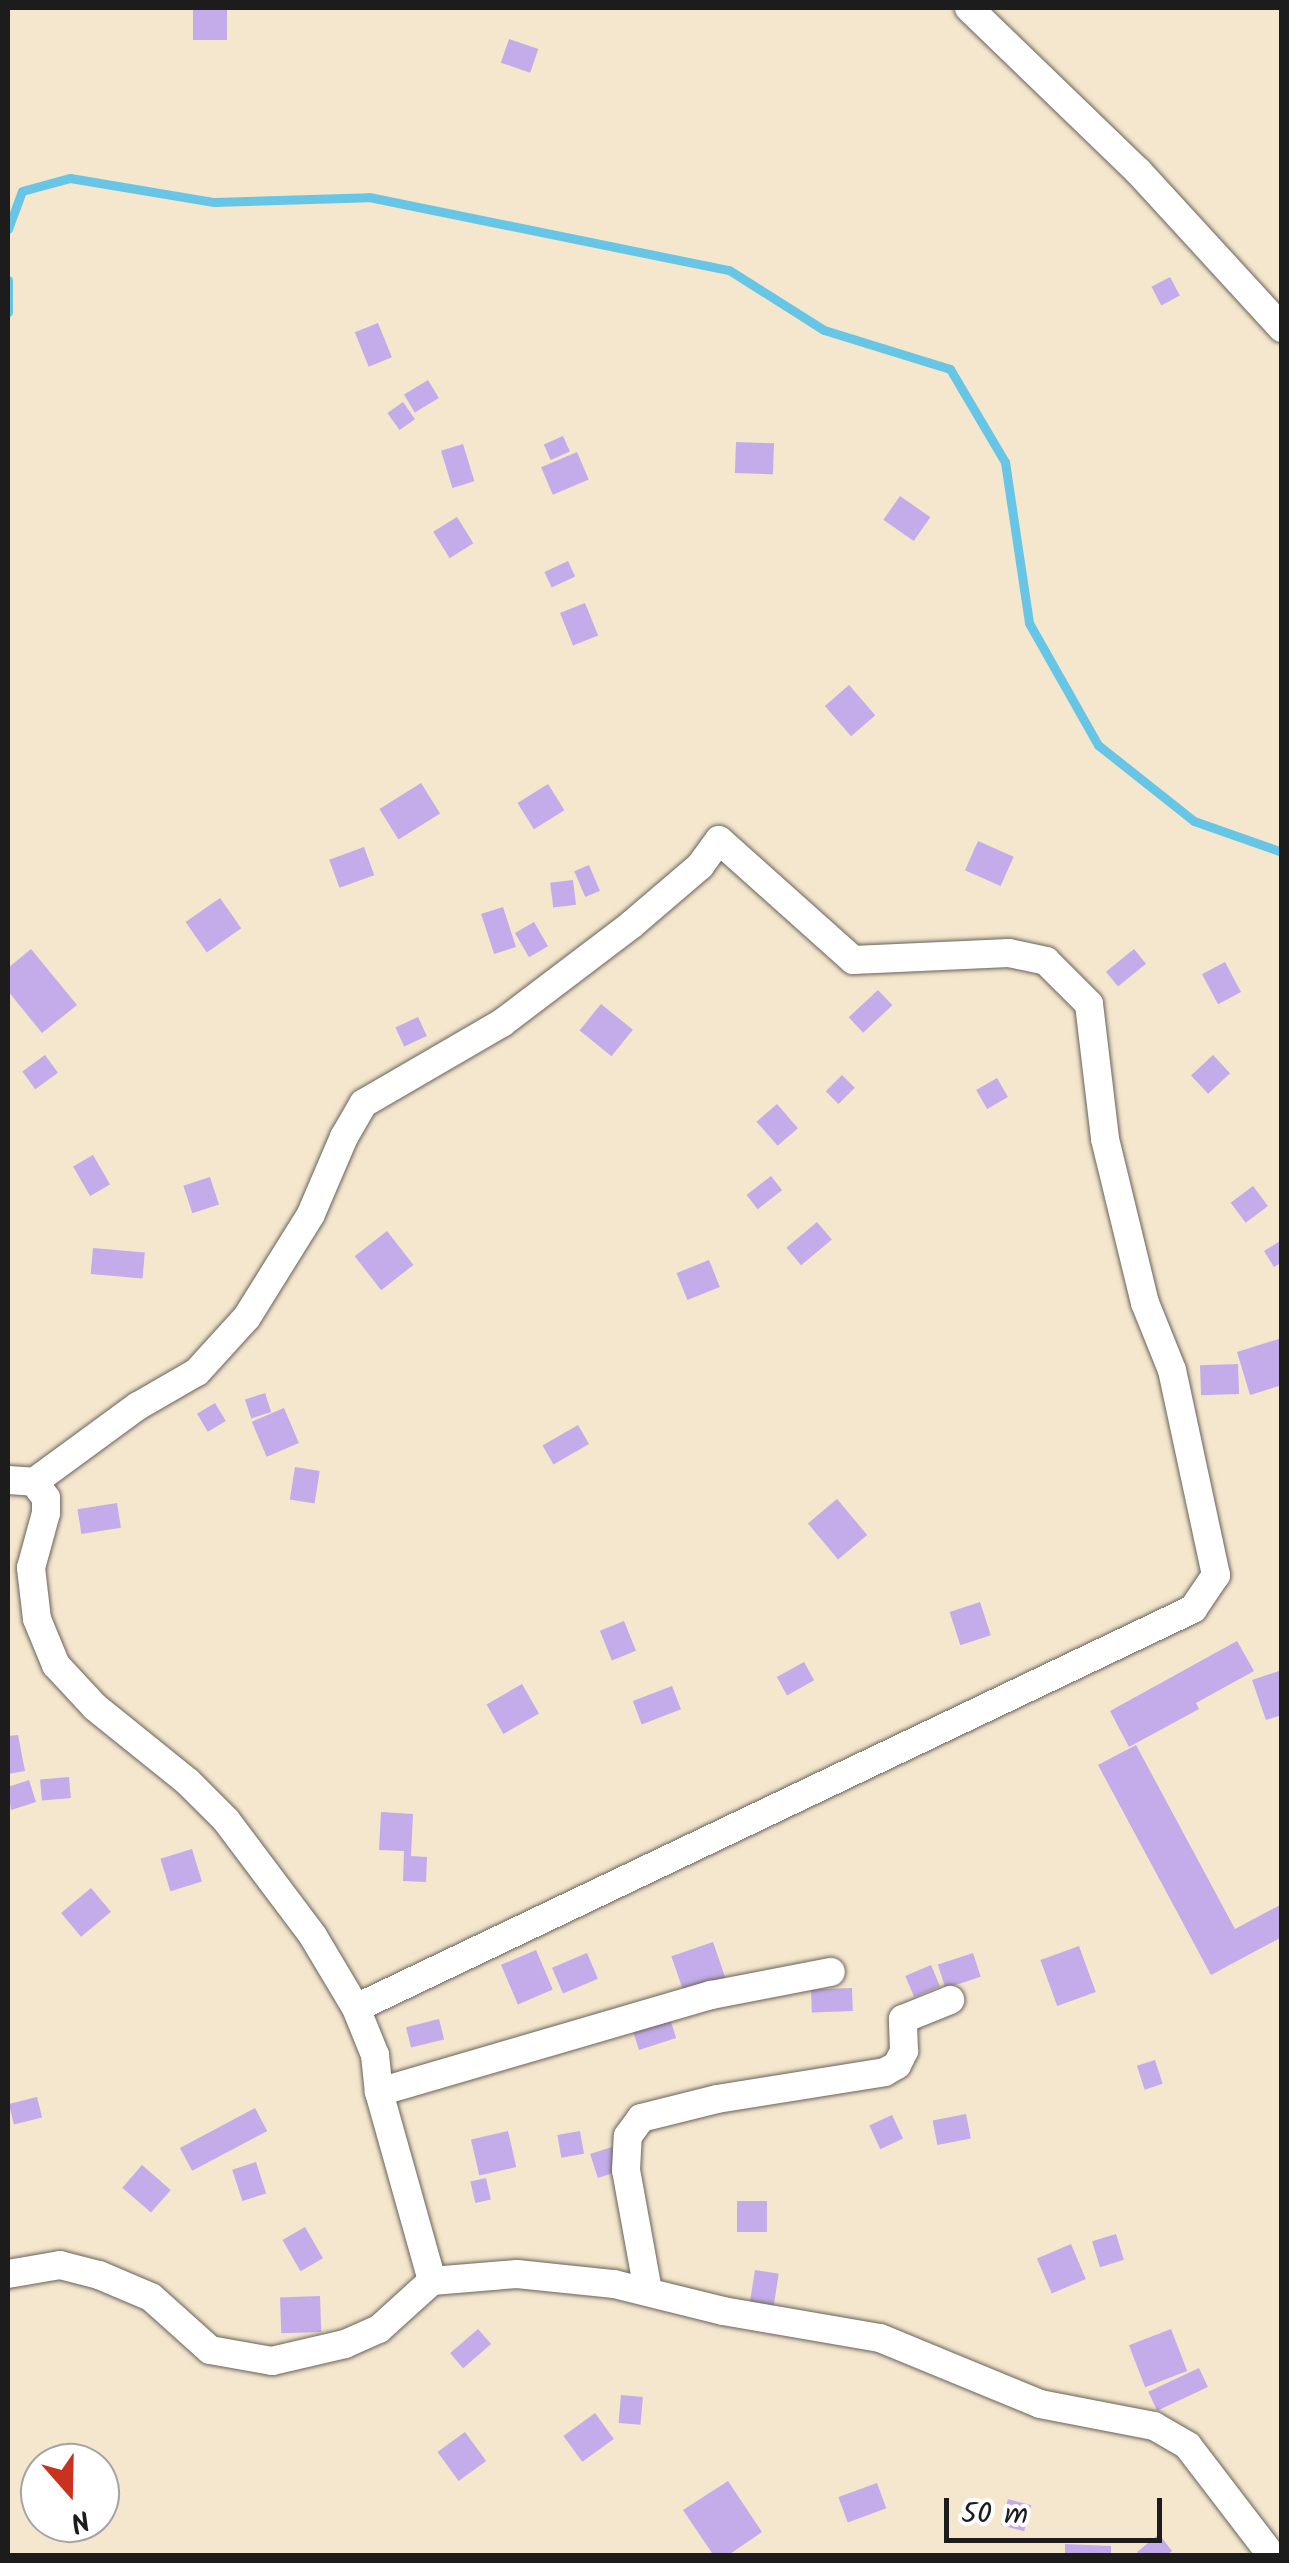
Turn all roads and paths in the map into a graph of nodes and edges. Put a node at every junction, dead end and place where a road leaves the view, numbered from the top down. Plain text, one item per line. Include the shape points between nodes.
1 (968, 8) edge
2 (1282, 328) edge
3 (21, 1481) edge
4 (831, 1972) dead end
5 (950, 2000) dead end
6 (356, 2008) junction
7 (379, 2092) junction
8 (8, 2274) edge
9 (432, 2281) junction
10 (648, 2291) junction
11 (1272, 2556) edge

1 - 2 street via 1138,171
3 - 6 street via 46,1498 30,1568 37,1619 56,1665 95,1708 226,1820 313,1936
3 - 6 street via 197,1372 247,1318 311,1214 364,1102 502,1023 631,925 700,866 718,840 853,960 1009,953 1046,962 1089,1004 1105,1138 1145,1303 1172,1370 1216,1575 1192,1609
4 - 7 street via 712,1995
5 - 10 street via 903,2019 904,2051 898,2066 885,2072 641,2118 628,2136 626,2170
6 - 7 street
7 - 9 street
8 - 9 street via 60,2265 99,2275 151,2296 210,2350 272,2361 380,2329
9 - 10 street via 569,2276
10 - 11 street via 880,2338 1040,2404 1154,2426 1188,2446

